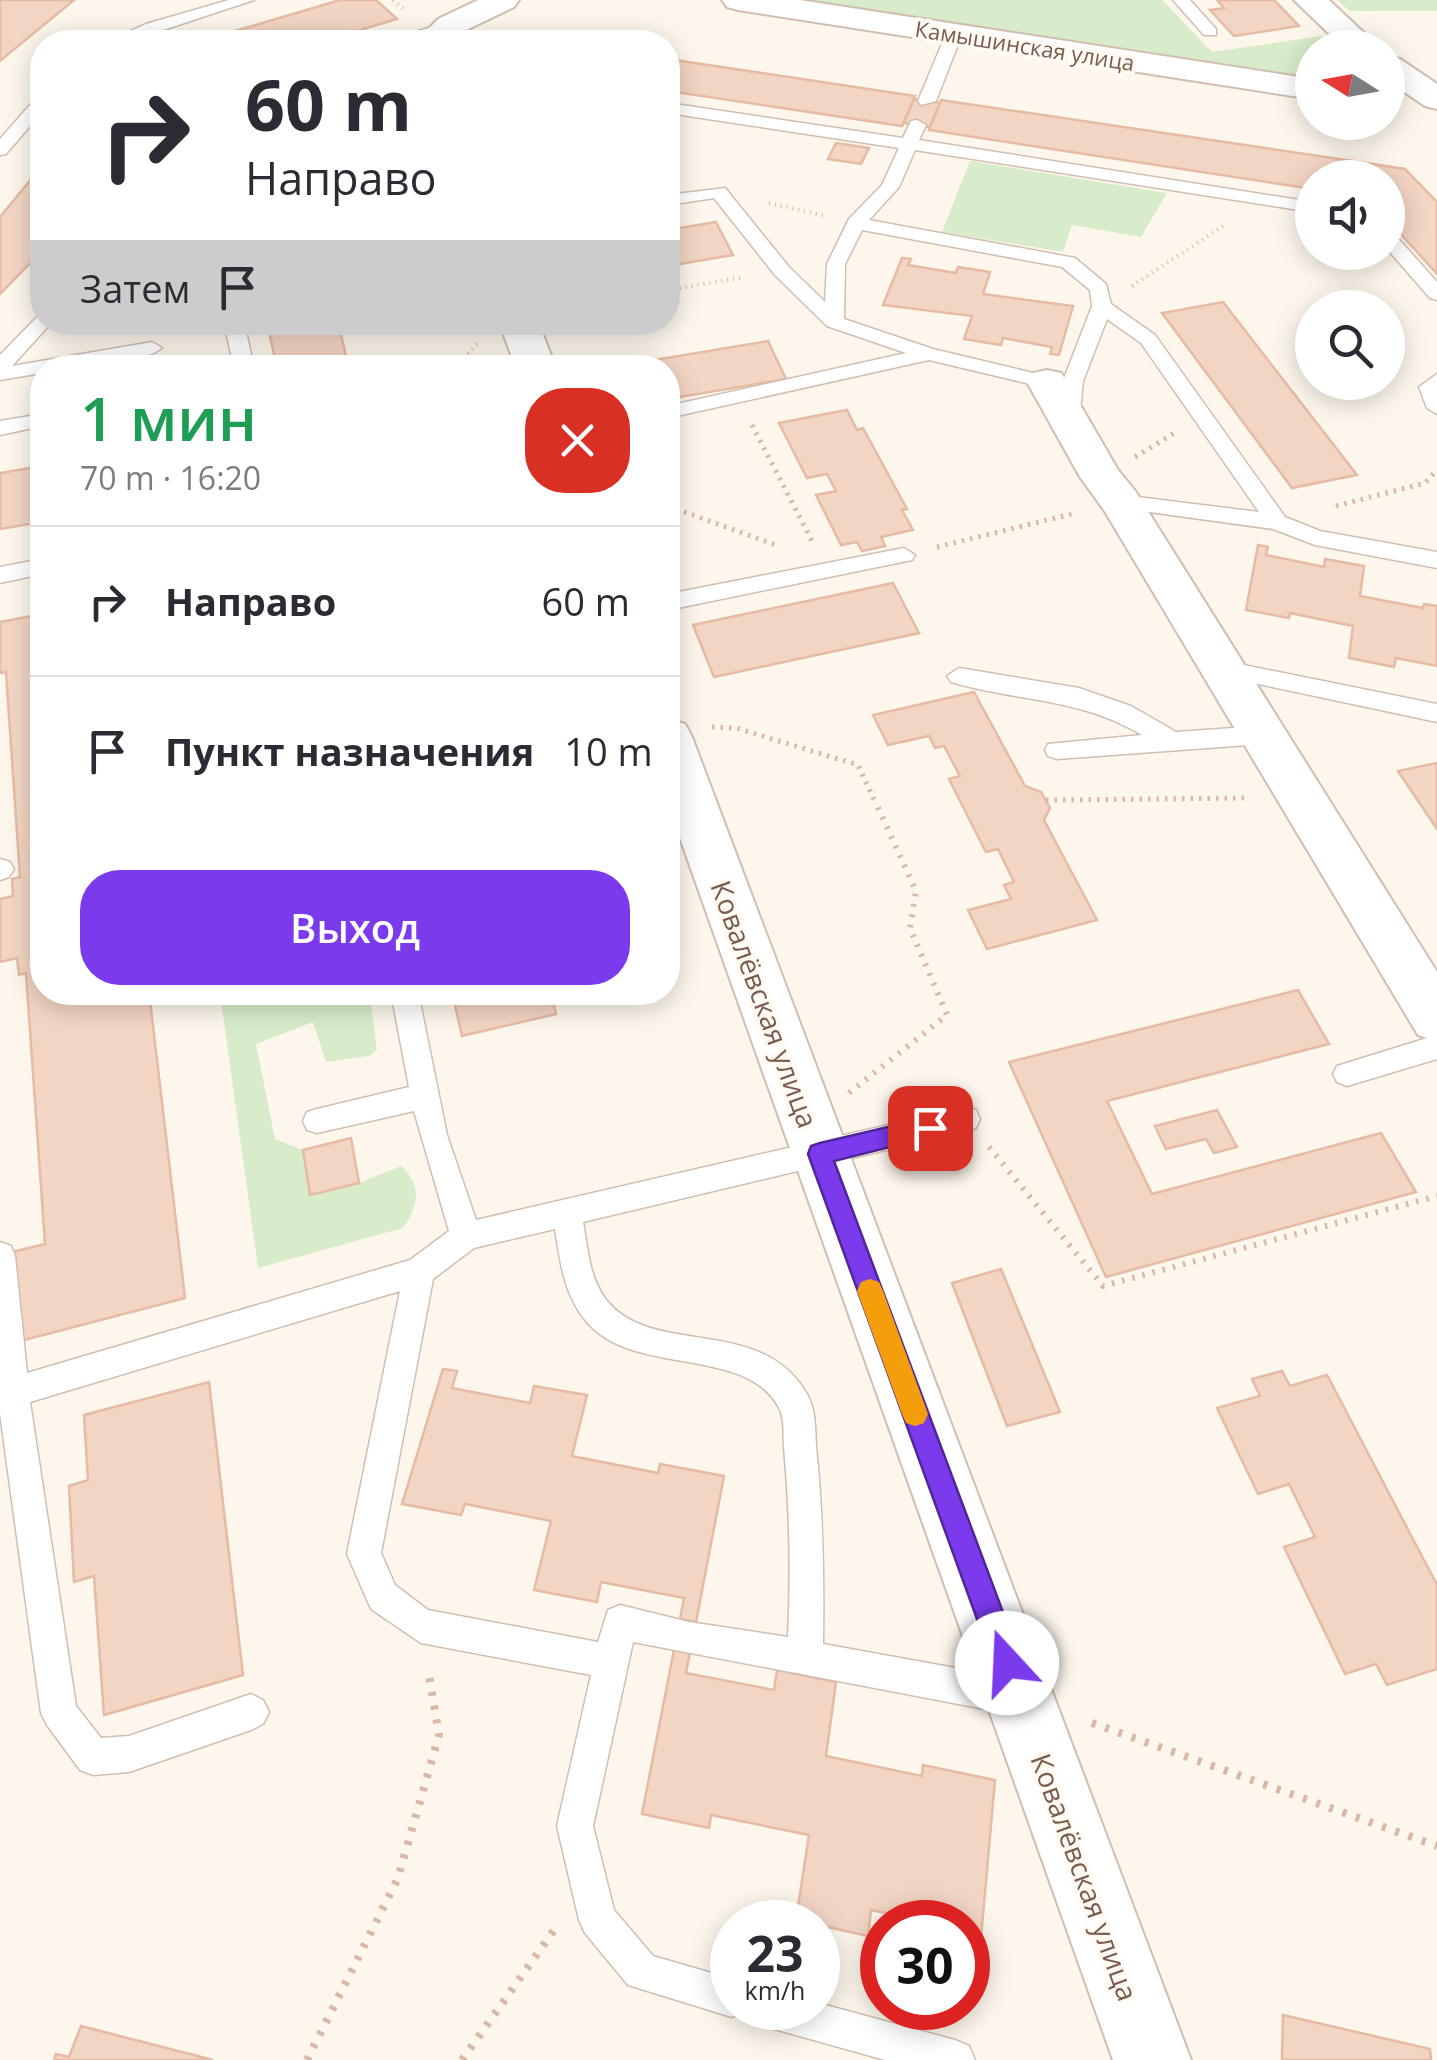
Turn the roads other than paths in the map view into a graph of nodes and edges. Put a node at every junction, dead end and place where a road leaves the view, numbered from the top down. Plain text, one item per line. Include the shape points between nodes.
1 (246, 0) edge
2 (503, 0) edge
3 (738, 0) edge
4 (1181, 0) edge
5 (1310, 0) edge
6 (144, 30) edge
7 (448, 30) edge
8 (1344, 30) edge
9 (1210, 32) dead end
10 (954, 34) junction
11 (1405, 77) edge
12 (1295, 86) edge
13 (1437, 99) edge
14 (927, 101) dead end
15 (1405, 103) edge
16 (1437, 108) edge
17 (680, 109) edge
18 (30, 116) edge
19 (913, 134) junction
20 (0, 150) edge
21 (680, 198) edge
22 (1295, 203) edge
23 (856, 223) junction
24 (1405, 258) edge
25 (1437, 294) edge
26 (1102, 306) junction
27 (834, 322) junction
28 (34, 335) edge
29 (152, 348) dead end
30 (929, 354) junction
31 (104, 355) edge
32 (30, 366) edge
33 (0, 370) edge
34 (1437, 380) edge
35 (1058, 403) junction
36 (1437, 408) edge
37 (680, 410) edge
38 (30, 422) edge
39 (0, 428) edge
40 (1111, 490) junction
41 (1277, 522) junction
42 (904, 556) road end
43 (1437, 560) edge
44 (30, 569) edge
45 (0, 574) edge
46 (680, 600) edge
47 (1220, 668) junction
48 (960, 676) dead end
49 (1437, 713) edge
50 (685, 732) edge
51 (1262, 734) junction
52 (1171, 741) junction
53 (1057, 750) dead end
54 (406, 1005) edge
55 (1437, 1019) edge
56 (1437, 1047) edge
57 (1347, 1074) dead end
58 (424, 1096) junction
59 (966, 1119) road end
60 (317, 1121) dead end
61 (814, 1139) junction
62 (567, 1216) junction
63 (466, 1236) junction
64 (0, 1256) edge
65 (419, 1270) junction
66 (6, 1394) edge
67 (805, 1658) junction
68 (611, 1662) junction
69 (1020, 1698) junction
70 (251, 1712) dead end
71 (710, 1992) edge
72 (840, 2028) edge
73 (955, 2060) edge
74 (1152, 2060) edge

1 - 6 lane
2 - 7 street
3 - 10 street, Камышинская улица
4 - 9 lane
5 - 8 street
10 - 12 street, Камышинская улица
10 - 14 lane
11 - 13 street
15 - 16 street
17 - 19 lane
18 - 20 lane
19 - 22 lane
19 - 23 lane via 890,187
21 - 27 lane via 719,192 782,271
23 - 26 lane via 1068,262 1099,288
23 - 27 lane via 836,264
24 - 25 lane
26 - 35 lane
26 - 41 lane via 1148,339
27 - 30 lane
28 - 33 lane
29 - 31 lane
30 - 35 lane
30 - 37 lane
32 - 33 lane
34 - 36 lane via 1429,387
35 - 40 street
38 - 39 lane
40 - 41 lane
40 - 47 street
41 - 43 lane via 1315,538
42 - 46 lane
44 - 45 lane
47 - 49 lane
47 - 51 street
48 - 52 lane via 1079,697 1123,712
50 - 61 street, Ковалёвская улица
51 - 52 lane
51 - 55 street
52 - 53 lane
54 - 58 lane
56 - 57 lane
58 - 60 lane
58 - 63 lane
59 - 61 lane
61 - 62 lane
61 - 69 street, Ковалёвская улица
62 - 63 lane
62 - 67 lane via 581,1286 598,1310 656,1345 745,1362 773,1376 796,1405 809,1516
63 - 65 lane
64 - 66 lane
65 - 66 lane
65 - 68 lane via 364,1554 382,1597 421,1626
66 - 70 lane via 59,1713 93,1758 129,1754
67 - 68 lane via 620,1622
67 - 69 lane
68 - 71 lane via 576,1826 598,1920 641,1972
69 - 74 street, Ковалёвская улица
72 - 73 lane

